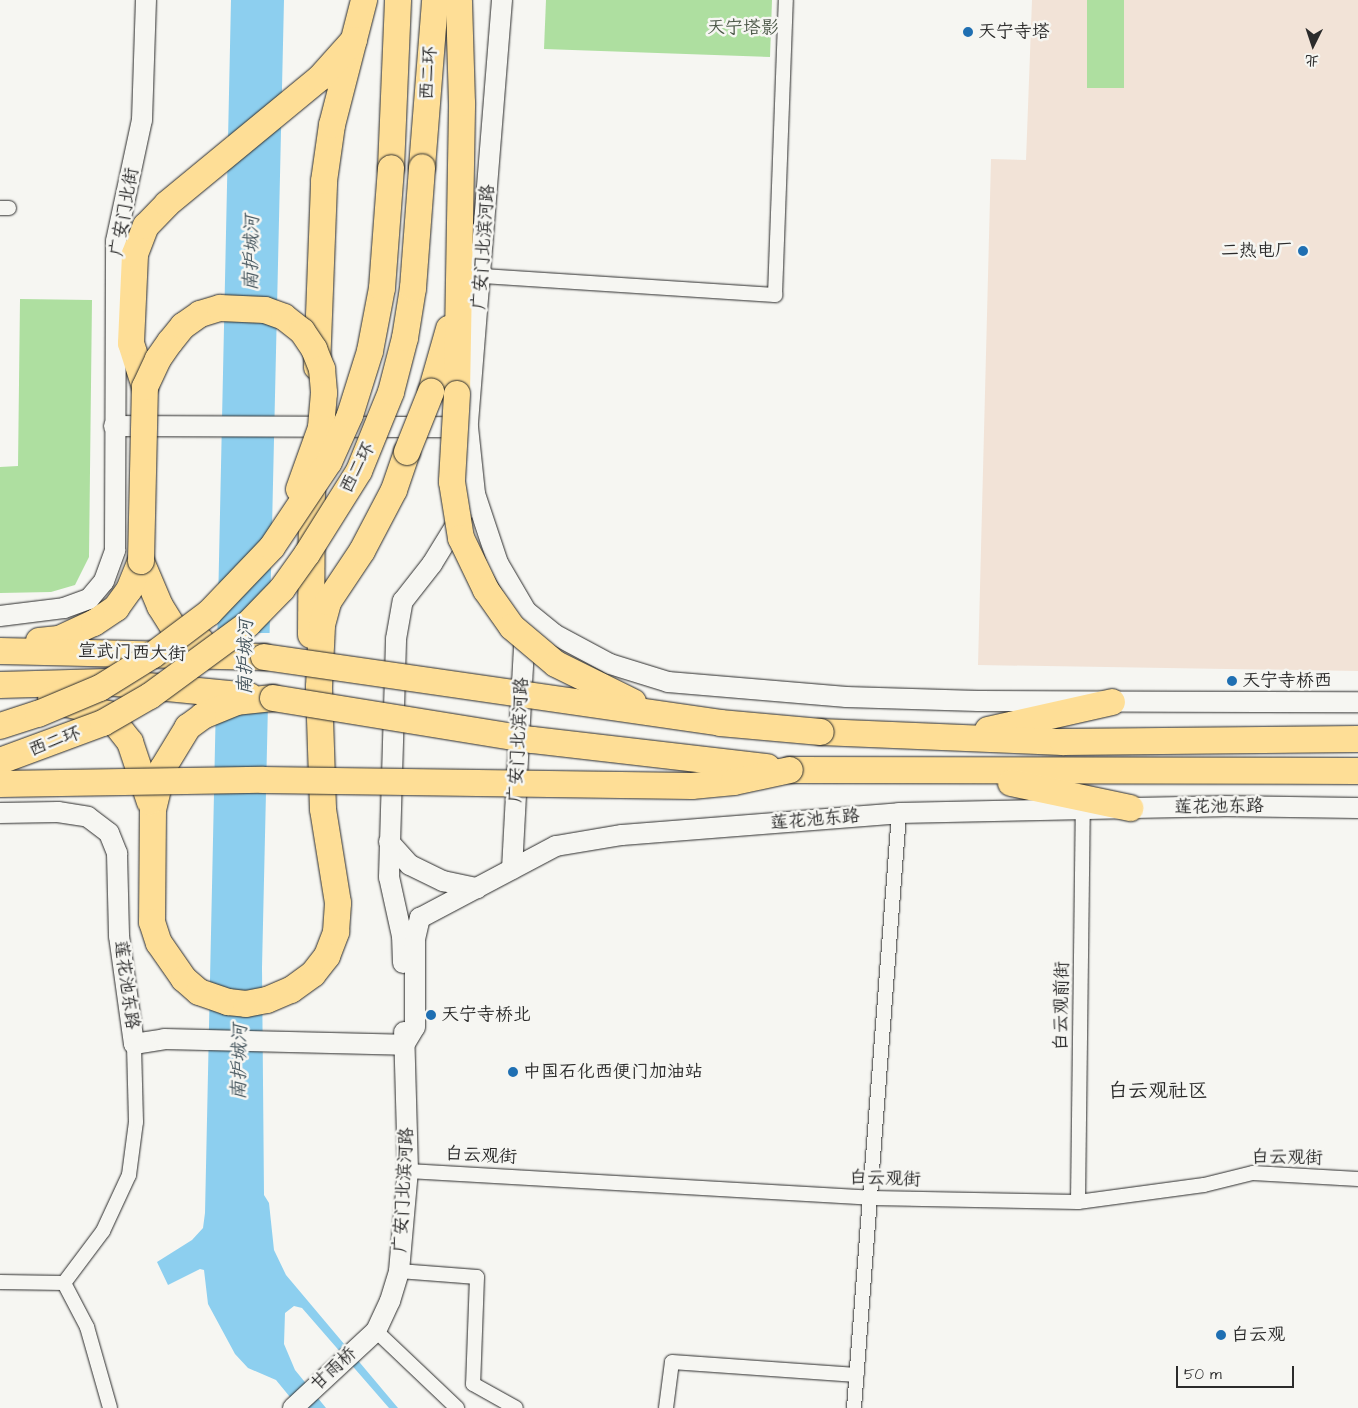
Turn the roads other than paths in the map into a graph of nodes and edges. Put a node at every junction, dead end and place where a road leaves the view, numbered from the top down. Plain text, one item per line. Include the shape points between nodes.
1 (146, 0) edge
2 (364, 0) edge
3 (398, 0) edge
4 (435, 0) edge
5 (459, 0) edge
6 (502, 0) edge
7 (786, 0) edge
8 (354, 40) junction
9 (482, 276) junction
10 (460, 292) junction
11 (145, 387) junction
12 (114, 426) junction
13 (468, 427) junction
14 (308, 433) junction
15 (475, 494) junction
16 (286, 525) junction
17 (141, 561) junction
18 (498, 563) junction
19 (432, 564) junction
20 (526, 610) junction
21 (0, 616) edge
22 (0, 646) edge
23 (0, 651) edge
24 (264, 657) junction
25 (0, 685) edge
26 (318, 687) junction
27 (0, 695) edge
28 (273, 698) junction
29 (1112, 702) junction
30 (1358, 702) edge
31 (654, 712) junction
32 (0, 726) edge
33 (955, 737) junction
34 (1352, 739) edge
35 (0, 761) edge
36 (151, 767) junction
37 (790, 770) junction
38 (1353, 771) edge
39 (959, 772) junction
40 (0, 784) edge
41 (1130, 808) junction
42 (1358, 808) edge
43 (1083, 810) junction
44 (0, 813) edge
45 (899, 813) junction
46 (390, 842) junction
47 (512, 868) junction
48 (477, 888) junction
49 (134, 1044) junction
50 (404, 1045) junction
51 (408, 1171) junction
52 (1358, 1179) edge
53 (871, 1198) junction
54 (1078, 1202) junction
55 (399, 1271) junction
56 (0, 1282) edge
57 (64, 1283) junction
58 (376, 1330) junction
59 (857, 1375) junction
60 (110, 1408) edge
61 (293, 1408) edge
62 (457, 1408) edge
63 (516, 1408) edge
64 (666, 1408) edge
65 (854, 1408) edge

1 - 12 street, 广安门北街 via 142,120 116,241
2 - 8 highway
3 - 16 highway, 西二环, bridge via 382,288 370,351 350,415 329,462
4 - 35 highway, 西二环, bridge via 413,288 405,338 391,392 359,471 282,589 248,624 150,696 103,723
5 - 10 highway via 462,102
6 - 9 street, 广安门北滨河路
7 - 9 street via 776,295
8 - 11 highway via 320,78 168,204 146,226 135,254 131,343
8 - 14 highway via 332,125 324,181 316,397
9 - 13 street, 广安门北滨河路
10 - 26 highway, bridge via 431,392 394,490 362,551 328,602 322,625
10 - 31 highway, bridge via 452,482 461,538 486,590 512,627 556,664
11 - 16 highway, bridge via 170,342 183,326 200,314 220,308 265,310 284,317 302,331 322,369 324,393 321,428
11 - 17 highway, bridge
12 - 14 street via 165,425
12 - 21 street, 广安门北街 via 114,550 104,581 89,599 64,608
13 - 14 street
13 - 15 street, 广安门北滨河路
14 - 26 highway via 309,620
15 - 18 street, 广安门北滨河路
15 - 19 street
16 - 32 highway, 西二环, bridge via 272,547 210,612 153,655 100,688
17 - 22 highway via 129,590 116,608 94,623 58,638
17 - 24 highway, bridge via 160,606 178,633
18 - 19 street via 467,554 447,554
18 - 20 street, 广安门北滨河路
19 - 46 street via 403,601 396,639
20 - 29 street via 576,648 610,664 668,682 846,697
20 - 47 street, 广安门北滨河路
23 - 24 highway, 宣武门西大街, bridge
24 - 31 highway, bridge
25 - 28 highway, 莲花池东路, bridge via 106,682
26 - 36 highway via 323,809 338,903 336,932 327,956 318,968 291,990 246,1004 228,1002 199,992 170,962 152,922
27 - 36 highway, bridge via 54,700 108,714
28 - 36 highway via 237,702 203,716 188,727
28 - 37 highway, 莲花池东路, bridge via 533,740
29 - 30 street
29 - 33 highway
31 - 33 highway, bridge via 720,723 821,732
33 - 34 highway via 1063,742
37 - 39 highway, 莲花池东路
37 - 40 highway, bridge via 734,782 692,786 263,780
38 - 39 highway, 莲花池东路
39 - 41 highway
41 - 42 street, 莲花池东路
41 - 43 street, 莲花池东路
43 - 45 street, 莲花池东路
43 - 54 street, 白云观前街
44 - 49 street, 莲花池东路 via 58,812 88,817 109,833 117,853 119,936
45 - 47 street, 莲花池东路 via 622,835 556,846
45 - 53 street
46 - 48 street via 410,865 443,880
46 - 50 street via 389,877 402,936
47 - 48 street, 莲花池东路
48 - 50 street, 莲花池东路 via 420,918 416,939 415,1027
49 - 50 street, 莲花池东路 via 164,1039
49 - 57 street via 136,1122 129,1175 103,1231
50 - 51 street, 广安门北滨河路
51 - 53 street, 白云观街
51 - 55 street, 广安门北滨河路
52 - 54 street, 白云观街 via 1254,1173 1204,1185
53 - 54 street, 白云观街
53 - 59 street
55 - 58 street, 广安门北滨河路 via 390,1301
55 - 63 street via 477,1277 473,1384
56 - 57 street
57 - 60 street via 87,1327
58 - 61 street, 甘雨桥
58 - 62 street
59 - 64 street via 672,1362
59 - 65 street

